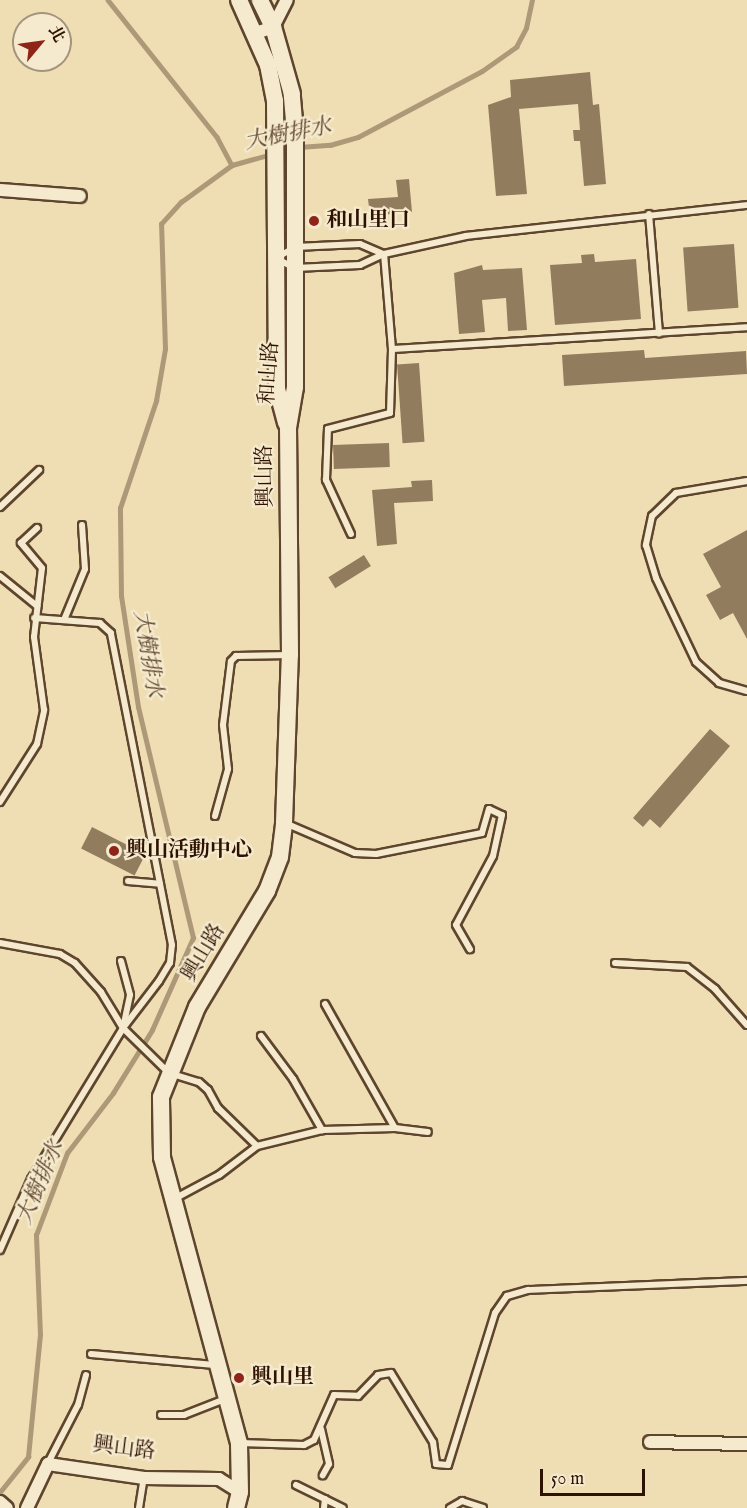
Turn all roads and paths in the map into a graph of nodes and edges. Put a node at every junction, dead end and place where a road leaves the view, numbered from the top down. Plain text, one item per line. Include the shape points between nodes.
1 (239, 0) edge
2 (260, 0) edge
3 (287, 0) edge
4 (273, 27) junction
5 (256, 33) junction
6 (0, 190) edge
7 (80, 196) dead end
8 (747, 205) edge
9 (649, 214) junction
10 (295, 247) junction
11 (384, 254) junction
12 (276, 259) junction
13 (295, 268) junction
14 (747, 327) edge
15 (658, 334) junction
16 (392, 349) junction
17 (288, 428) junction
18 (39, 470) dead end
19 (747, 480) edge
20 (0, 507) edge
21 (82, 525) dead end
22 (38, 528) dead end
23 (351, 534) dead end
24 (0, 576) edge
25 (37, 606) junction
26 (34, 618) junction
27 (64, 620) junction
28 (290, 655) junction
29 (747, 691) edge
30 (0, 802) edge
31 (215, 816) dead end
32 (284, 823) junction
33 (128, 881) dead end
34 (160, 884) junction
35 (0, 943) edge
36 (470, 949) dead end
37 (121, 961) dead end
38 (615, 963) dead end
39 (325, 1004) dead end
40 (747, 1025) edge
41 (123, 1028) junction
42 (261, 1036) dead end
43 (169, 1073) junction
44 (395, 1128) junction
45 (322, 1130) junction
46 (428, 1132) dead end
47 (257, 1146) junction
48 (172, 1200) junction
49 (0, 1250) edge
50 (747, 1281) edge
51 (91, 1354) dead end
52 (219, 1365) junction
53 (86, 1375) dead end
54 (228, 1397) junction
55 (161, 1415) dead end
56 (321, 1428) junction
57 (650, 1442) dead end
58 (239, 1443) junction
59 (747, 1444) edge
60 (48, 1464) junction
61 (323, 1475) dead end
62 (144, 1478) junction
63 (296, 1485) dead end
64 (326, 1499) junction
65 (238, 1500) edge
66 (0, 1502) edge
67 (7, 1508) edge
68 (27, 1508) edge
69 (139, 1508) edge
70 (324, 1508) edge
71 (343, 1508) edge
72 (450, 1508) edge
73 (483, 1508) edge

1 - 5 main road
2 - 4 main road
3 - 4 street
4 - 5 street
4 - 10 main road, 和山路 via 292,94
5 - 12 main road, 和山路 via 268,65 276,130
6 - 7 street
8 - 9 lane
9 - 11 lane via 466,236
9 - 15 lane
10 - 11 lane via 360,244
10 - 12 lane
10 - 13 main road, 和山路
11 - 13 lane via 360,265
11 - 16 lane
12 - 13 lane
12 - 17 main road, 和山路 via 277,389
13 - 17 main road, 和山路 via 295,387
14 - 15 lane
15 - 16 lane
16 - 23 lane via 390,413 328,429 326,480
17 - 28 main road, 興山路
18 - 20 lane
19 - 29 lane via 676,493 652,516 646,545 656,578 696,662 719,683
21 - 27 lane via 85,569
22 - 25 lane via 21,543 42,568
24 - 25 lane
25 - 26 lane
26 - 27 lane
26 - 30 lane via 44,710 41,731 37,744
27 - 34 lane via 100,623 111,633
28 - 31 lane via 236,656 231,661 223,725 228,769
28 - 32 main road, 興山路
32 - 36 lane via 355,853 376,854 482,833 489,809 502,814 493,856 456,925
32 - 43 main road, 興山路 via 280,857 267,891 197,1007
33 - 34 lane
34 - 41 lane via 172,945 170,963
35 - 41 lane via 60,954 75,963 101,992
37 - 41 lane via 130,995
38 - 40 lane via 687,967 715,989
39 - 44 lane
41 - 43 lane
41 - 49 lane via 31,1179
42 - 45 lane via 293,1078
43 - 47 lane via 199,1083
43 - 48 main road, 興山路 via 161,1097 162,1157
44 - 45 lane
44 - 46 lane
45 - 47 lane
47 - 48 lane via 219,1175
48 - 52 main road, 興山路
50 - 56 lane via 528,1290 507,1296 495,1313 448,1464 436,1464 433,1442 391,1372 378,1375 358,1396 334,1395
51 - 52 lane
52 - 54 main road, 興山路
53 - 60 lane via 78,1406
54 - 55 lane via 184,1415
54 - 58 main road, 興山路
56 - 58 lane via 314,1440 304,1445
56 - 61 lane via 329,1464
57 - 59 street
58 - 65 main road, 興山路
60 - 62 street, 興山路
60 - 68 street
62 - 65 street, 興山路 via 219,1479
62 - 69 lane
63 - 64 lane
64 - 70 lane
64 - 71 lane
66 - 67 street
72 - 73 lane via 462,1501

